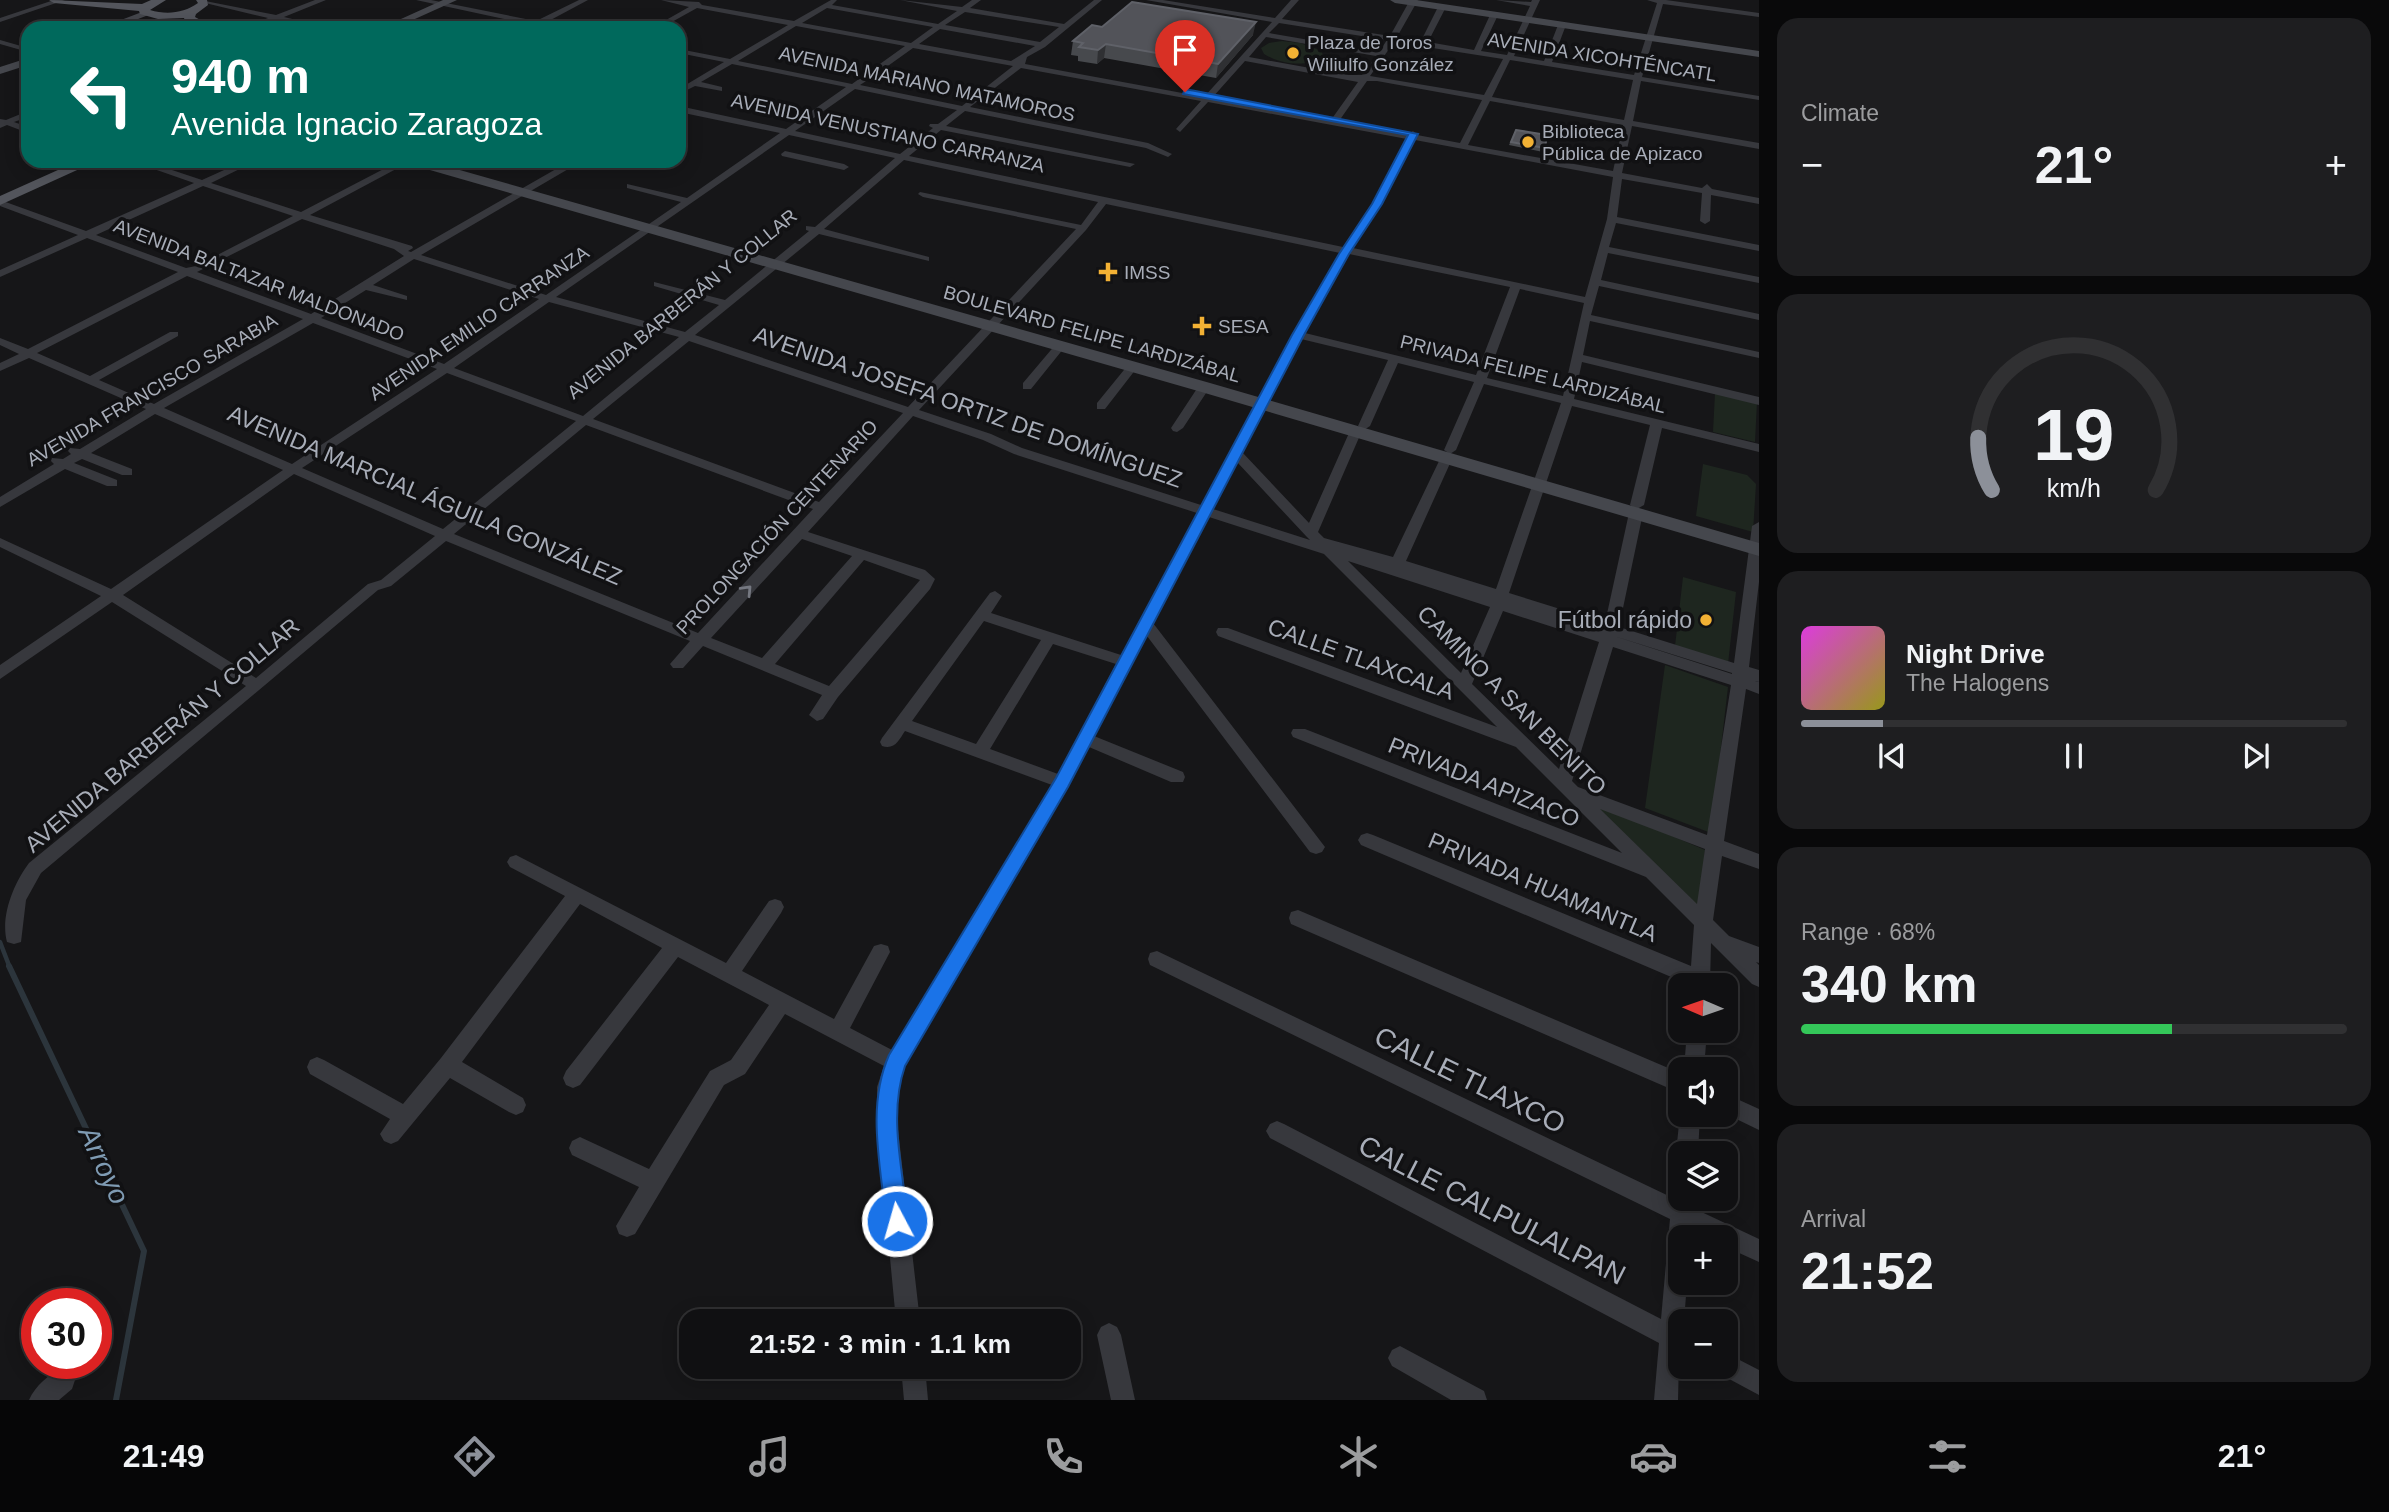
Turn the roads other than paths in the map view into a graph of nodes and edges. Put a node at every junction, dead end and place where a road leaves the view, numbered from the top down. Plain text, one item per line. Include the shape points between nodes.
1 (57, 0) edge
2 (88, 0) edge
3 (160, 0) edge
4 (322, 0) edge
5 (329, 0) edge
6 (420, 0) edge
7 (584, 0) edge
8 (666, 0) edge
9 (681, 0) edge
10 (836, 0) edge
11 (904, 0) edge
12 (977, 0) edge
13 (1098, 0) edge
14 (1150, 0) edge
15 (1295, 0) edge
16 (1395, 0) edge
17 (1500, 0) edge
18 (1661, 0) edge
19 (1414, 1) edge
20 (449, 2) edge
21 (1535, 2) edge
22 (705, 3) edge
23 (199, 5) edge
24 (308, 6) junction
25 (826, 6) junction
26 (1442, 7) junction
27 (963, 10) junction
28 (148, 12) junction
29 (1759, 13) edge
30 (1493, 15) junction
31 (169, 16) junction
32 (1529, 18) junction
33 (0, 19) edge
34 (275, 19) junction
35 (1278, 20) junction
36 (124, 21) edge
37 (132, 21) edge
38 (179, 21) edge
39 (193, 21) edge
40 (269, 21) edge
41 (271, 21) edge
42 (283, 21) edge
43 (286, 21) edge
44 (403, 21) edge
45 (411, 21) edge
46 (534, 21) edge
47 (541, 21) edge
48 (675, 21) edge
49 (800, 22) junction
50 (1562, 25) junction
51 (938, 26) junction
52 (1065, 26) junction
53 (1265, 35) junction
54 (1652, 37) junction
55 (1392, 39) junction
56 (1, 40) edge
57 (915, 44) junction
58 (1042, 44) junction
59 (1423, 44) junction
60 (21, 50) edge
61 (686, 51) edge
62 (1476, 53) junction
63 (1759, 53) edge
64 (1381, 55) junction
65 (1511, 56) junction
66 (21, 57) edge
67 (1243, 58) junction
68 (736, 61) junction
69 (1018, 62) junction
70 (1547, 64) junction
71 (0, 68) edge
72 (879, 69) junction
73 (914, 76) dead end
74 (1364, 79) junction
75 (1637, 79) junction
76 (698, 84) junction
77 (856, 85) junction
78 (686, 89) edge
79 (719, 89) dead end
80 (686, 93) edge
81 (1209, 98) junction
82 (1759, 98) edge
83 (1491, 100) junction
84 (960, 106) junction
85 (686, 109) edge
86 (1334, 121) junction
87 (1627, 123) junction
88 (936, 127) junction
89 (1180, 129) dead end
90 (787, 131) junction
91 (1412, 136) junction
92 (828, 142) junction
93 (838, 144) junction
94 (1464, 145) junction
95 (1759, 146) edge
96 (1474, 147) junction
97 (785, 154) dead end
98 (898, 155) junction
99 (807, 159) junction
100 (819, 161) junction
101 (1159, 162) dead end
102 (1130, 164) dead end
103 (844, 167) dead end
104 (54, 168) edge
105 (75, 168) edge
106 (158, 168) edge
107 (227, 168) edge
108 (234, 168) edge
109 (392, 168) edge
110 (444, 168) edge
111 (451, 168) edge
112 (554, 168) edge
113 (563, 168) edge
114 (465, 173) junction
115 (1618, 174) junction
116 (201, 182) junction
117 (630, 186) dead end
118 (522, 189) junction
119 (1707, 190) junction
120 (0, 191) edge
121 (923, 194) dead end
122 (1759, 199) edge
123 (1104, 200) junction
124 (688, 201) junction
125 (0, 202) edge
126 (302, 214) junction
127 (1612, 219) junction
128 (1705, 221) dead end
129 (653, 226) junction
130 (1083, 228) junction
131 (813, 229) junction
132 (87, 235) junction
133 (1759, 248) edge
134 (1604, 249) junction
135 (410, 251) junction
136 (1340, 251) junction
137 (925, 259) dead end
138 (774, 261) junction
139 (195, 271) junction
140 (0, 274) edge
141 (1759, 279) edge
142 (1596, 282) junction
143 (658, 284) dead end
144 (365, 286) junction
145 (1514, 287) junction
146 (403, 298) dead end
147 (553, 298) junction
148 (722, 302) junction
149 (1588, 308) junction
150 (308, 317) junction
151 (1759, 317) edge
152 (992, 324) junction
153 (174, 334) dead end
154 (682, 335) junction
155 (1298, 335) junction
156 (0, 341) edge
157 (1060, 346) junction
158 (32, 355) junction
159 (1759, 355) edge
160 (1395, 357) junction
161 (1576, 357) junction
162 (1124, 362) junction
163 (0, 368) edge
164 (445, 369) junction
165 (0, 376) edge
166 (1481, 378) junction
167 (91, 380) junction
168 (1027, 386) dead end
169 (1204, 387) junction
170 (1262, 401) junction
171 (1568, 401) junction
172 (1759, 401) edge
173 (152, 406) junction
174 (1101, 406) dead end
175 (910, 412) junction
176 (580, 420) junction
177 (1657, 422) junction
178 (1177, 428) dead end
179 (1359, 429) junction
180 (1759, 448) edge
181 (76, 452) junction
182 (1235, 452) junction
183 (1448, 455) junction
184 (59, 462) junction
185 (293, 469) junction
186 (1541, 481) junction
187 (112, 483) junction
188 (99, 491) dead end
189 (0, 493) edge
190 (0, 503) edge
191 (1208, 506) junction
192 (821, 507) junction
193 (1636, 509) junction
194 (438, 532) junction
195 (799, 534) junction
196 (1314, 536) junction
197 (1758, 541) edge
198 (0, 542) edge
199 (862, 554) junction
200 (1333, 554) junction
201 (1398, 562) junction
202 (114, 596) junction
203 (995, 597) dead end
204 (1500, 599) junction
205 (982, 615) junction
206 (1145, 623) junction
207 (1223, 632) dead end
208 (1609, 634) junction
209 (1049, 638) junction
210 (700, 639) junction
211 (1126, 662) junction
212 (678, 664) dead end
213 (765, 665) junction
214 (0, 673) edge
215 (1740, 676) junction
216 (1759, 676) edge
217 (1464, 685) junction
218 (257, 686) junction
219 (1759, 688) edge
220 (832, 693) junction
221 (817, 715) dead end
222 (902, 723) junction
223 (1299, 733) dead end
224 (1085, 739) junction
225 (888, 742) dead end
226 (1522, 743) junction
227 (980, 752) junction
228 (1177, 777) dead end
229 (1062, 782) junction
230 (1568, 787) junction
231 (1367, 840) dead end
232 (1715, 845) junction
233 (1316, 847) dead end
234 (516, 862) dead end
235 (1759, 862) edge
236 (1653, 873) junction
237 (577, 894) junction
238 (775, 907) dead end
239 (1298, 918) dead end
240 (1703, 924) junction
241 (14, 936) dead end
242 (1720, 941) junction
243 (675, 946) junction
244 (881, 952) dead end
245 (1759, 955) edge
246 (1157, 959) dead end
247 (1679, 973) edge
248 (1700, 973) edge
249 (729, 974) junction
250 (1759, 978) edge
251 (782, 1002) junction
252 (838, 1031) junction
253 (896, 1062) junction
254 (448, 1065) junction
255 (317, 1067) dead end
256 (573, 1078) dead end
257 (1668, 1078) edge
258 (516, 1105) dead end
259 (1738, 1110) edge
260 (405, 1116) junction
261 (1759, 1120) edge
262 (1277, 1132) dead end
263 (391, 1134) dead end
264 (580, 1148) dead end
265 (653, 1182) junction
266 (1668, 1199) edge
267 (1682, 1211) edge
268 (1691, 1211) edge
269 (627, 1226) dead end
270 (1759, 1251) edge
271 (907, 1309) edge
272 (1677, 1309) edge
273 (1668, 1334) edge
274 (1109, 1335) dead end
275 (1400, 1358) dead end
276 (1738, 1372) edge
277 (914, 1379) edge
278 (1669, 1379) edge
279 (63, 1380) dead end
280 (1759, 1383) edge
281 (41, 1400) edge
282 (916, 1400) edge
283 (1124, 1400) edge
284 (1475, 1400) edge
285 (1666, 1400) edge

1 - 28 main road
1 - 33 street
2 - 3 main road
3 - 28 main road
4 - 24 street
5 - 24 street
6 - 20 street
7 - 47 street
8 - 22 street
9 - 22 street
10 - 25 street
11 - 27 street
12 - 27 street, AVENIDA EMILIO CARRANZA
13 - 52 street, AVENIDA BARBERÁN Y COLLAR
14 - 35 street, AVENIDA XICOHTÉNCATL via 1224,8
15 - 35 street
16 - 19 main road
17 - 21 street
18 - 29 street
18 - 54 street
19 - 26 main road
19 - 32 main road
19 - 55 street
20 - 44 main road
20 - 45 main road
20 - 46 street
21 - 32 street
22 - 48 street
22 - 49 street
23 - 31 main road
23 - 34 street
23 - 39 main road via 188,15
24 - 34 street
25 - 49 street
25 - 51 street
26 - 30 main road
26 - 59 street
27 - 51 street, AVENIDA EMILIO CARRANZA
27 - 52 street
28 - 31 main road
28 - 36 main road
28 - 37 main road
30 - 32 main road
30 - 62 street
31 - 38 main road
32 - 50 main road
32 - 54 main road
32 - 65 street
34 - 40 street
34 - 41 street
34 - 42 street
34 - 43 street
35 - 53 street
35 - 55 street, AVENIDA XICOHTÉNCATL
49 - 57 street
49 - 68 street
50 - 54 main road
50 - 70 street
51 - 57 street, AVENIDA EMILIO CARRANZA
51 - 58 street
52 - 58 street, AVENIDA BARBERÁN Y COLLAR
53 - 64 street
53 - 67 street
54 - 63 main road
54 - 75 street
55 - 59 street, AVENIDA XICOHTÉNCATL
55 - 64 street
56 - 60 street
57 - 69 street
57 - 72 street, AVENIDA EMILIO CARRANZA
58 - 69 street, AVENIDA BARBERÁN Y COLLAR
59 - 62 street, AVENIDA XICOHTÉNCATL
61 - 68 street, AVENIDA MARIANO MATAMOROS
62 - 65 street, AVENIDA XICOHTÉNCATL
64 - 74 street
65 - 70 street, AVENIDA XICOHTÉNCATL
65 - 83 street
66 - 71 main road
67 - 74 street
67 - 81 street
68 - 76 street
68 - 77 street, AVENIDA MARIANO MATAMOROS
69 - 81 street
69 - 84 street, AVENIDA BARBERÁN Y COLLAR
70 - 75 street, AVENIDA XICOHTÉNCATL
72 - 73 street
72 - 77 street, AVENIDA EMILIO CARRANZA
74 - 83 street
74 - 86 street
75 - 82 street, AVENIDA XICOHTÉNCATL
75 - 87 street
76 - 78 street
76 - 79 street
76 - 80 street
77 - 84 street, AVENIDA MARIANO MATAMOROS
77 - 90 street, AVENIDA EMILIO CARRANZA
81 - 86 street
81 - 89 street
83 - 87 street
83 - 94 street
83 - 96 street
84 - 88 street, AVENIDA BARBERÁN Y COLLAR
84 - 101 street, AVENIDA MARIANO MATAMOROS via 1172,150
85 - 90 street, AVENIDA VENUSTIANO CARRANZA
86 - 91 street
87 - 95 street
87 - 115 street
88 - 98 street, AVENIDA BARBERÁN Y COLLAR
88 - 102 street
90 - 92 street, AVENIDA VENUSTIANO CARRANZA
90 - 98 street, AVENIDA VENUSTIANO CARRANZA
90 - 124 street, AVENIDA EMILIO CARRANZA
91 - 94 street
91 - 136 street via 1377,204
92 - 93 street, AVENIDA VENUSTIANO CARRANZA
92 - 99 street
93 - 98 street, AVENIDA VENUSTIANO CARRANZA
93 - 100 street
94 - 96 street
96 - 115 street
97 - 99 street
98 - 123 street, AVENIDA VENUSTIANO CARRANZA
98 - 131 street, AVENIDA BARBERÁN Y COLLAR
99 - 100 street
100 - 103 street
104 - 120 main road
105 - 125 main road
106 - 116 street, AVENIDA JOSEFA ORTIZ DE DOMÍNGUEZ
107 - 116 street
108 - 116 street
109 - 126 street
110 - 114 main road, BOULEVARD FELIPE LARDIZÁBAL
111 - 114 main road, BOULEVARD FELIPE LARDIZÁBAL
112 - 118 street, AVENIDA FRANCISCO SARABIA
113 - 118 street, AVENIDA FRANCISCO SARABIA
114 - 118 main road, BOULEVARD FELIPE LARDIZÁBAL
115 - 119 street
115 - 127 street
116 - 126 street, AVENIDA JOSEFA ORTIZ DE DOMÍNGUEZ
116 - 132 street
117 - 124 street
118 - 129 main road, BOULEVARD FELIPE LARDIZÁBAL
118 - 135 street, AVENIDA FRANCISCO SARABIA
119 - 122 street
119 - 128 street
121 - 130 street
123 - 130 street, PROLONGACIÓN CENTENARIO
123 - 136 street, AVENIDA VENUSTIANO CARRANZA
124 - 129 street, AVENIDA EMILIO CARRANZA
125 - 132 street, AVENIDA BALTAZAR MALDONADO
126 - 135 street, AVENIDA JOSEFA ORTIZ DE DOMÍNGUEZ
126 - 139 street
127 - 133 street
127 - 134 street
129 - 138 main road, BOULEVARD FELIPE LARDIZÁBAL
129 - 147 street, AVENIDA EMILIO CARRANZA
130 - 152 street, PROLONGACIÓN CENTENARIO
131 - 137 street
131 - 138 street, AVENIDA BARBERÁN Y COLLAR
132 - 139 street, AVENIDA BALTAZAR MALDONADO
132 - 140 street
134 - 141 street
134 - 142 street
135 - 144 street, AVENIDA FRANCISCO SARABIA
135 - 147 street, AVENIDA JOSEFA ORTIZ DE DOMÍNGUEZ
135 - 150 street, AVENIDA FRANCISCO SARABIA
136 - 145 street, AVENIDA VENUSTIANO CARRANZA
136 - 155 street
138 - 148 street, AVENIDA BARBERÁN Y COLLAR
138 - 152 main road, BOULEVARD FELIPE LARDIZÁBAL
139 - 150 street, AVENIDA BALTAZAR MALDONADO
139 - 158 street
142 - 149 street
142 - 151 street
143 - 148 street
144 - 146 street
144 - 150 street, AVENIDA FRANCISCO SARABIA
145 - 149 street, AVENIDA VENUSTIANO CARRANZA
145 - 166 street
147 - 154 street, AVENIDA JOSEFA ORTIZ DE DOMÍNGUEZ
147 - 164 street, AVENIDA EMILIO CARRANZA
148 - 154 street, AVENIDA BARBERÁN Y COLLAR
149 - 159 street, AVENIDA VENUSTIANO CARRANZA
149 - 161 street
150 - 164 street, AVENIDA BALTAZAR MALDONADO
150 - 173 street, AVENIDA FRANCISCO SARABIA
152 - 157 main road, BOULEVARD FELIPE LARDIZÁBAL
152 - 162 main road, BOULEVARD FELIPE LARDIZÁBAL
152 - 175 street, PROLONGACIÓN CENTENARIO
153 - 167 street
154 - 175 street, AVENIDA JOSEFA ORTIZ DE DOMÍNGUEZ
154 - 176 street, AVENIDA BARBERÁN Y COLLAR
155 - 160 street, PRIVADA FELIPE LARDIZÁBAL
155 - 170 street
156 - 158 street, AVENIDA MARCIAL ÁGUILA GONZÁLEZ
157 - 162 main road, BOULEVARD FELIPE LARDIZÁBAL
157 - 168 street
158 - 163 street
158 - 165 street
158 - 167 street, AVENIDA MARCIAL ÁGUILA GONZÁLEZ
160 - 166 street, PRIVADA FELIPE LARDIZÁBAL
160 - 179 street
161 - 171 street
161 - 172 street
162 - 169 main road, BOULEVARD FELIPE LARDIZÁBAL
162 - 170 main road, BOULEVARD FELIPE LARDIZÁBAL
162 - 174 street
164 - 176 street, AVENIDA BALTAZAR MALDONADO
164 - 185 street, AVENIDA EMILIO CARRANZA
166 - 171 street, PRIVADA FELIPE LARDIZÁBAL
166 - 183 street
167 - 173 street, AVENIDA MARCIAL ÁGUILA GONZÁLEZ
169 - 170 main road, BOULEVARD FELIPE LARDIZÁBAL
169 - 178 street
170 - 179 main road, BOULEVARD FELIPE LARDIZÁBAL
170 - 182 street
171 - 177 street, PRIVADA FELIPE LARDIZÁBAL
171 - 186 street
173 - 181 street, AVENIDA FRANCISCO SARABIA
173 - 185 street, AVENIDA MARCIAL ÁGUILA GONZÁLEZ
175 - 191 street, AVENIDA JOSEFA ORTIZ DE DOMÍNGUEZ via 1018,452
175 - 192 street, PROLONGACIÓN CENTENARIO
176 - 192 street, AVENIDA BALTAZAR MALDONADO
176 - 194 street, AVENIDA BARBERÁN Y COLLAR
177 - 180 street, PRIVADA FELIPE LARDIZÁBAL
177 - 193 street
179 - 183 main road, BOULEVARD FELIPE LARDIZÁBAL
179 - 196 street
181 - 184 street, AVENIDA FRANCISCO SARABIA
181 - 187 street via 129,471
182 - 191 street
182 - 196 street, CAMINO A SAN BENITO
183 - 186 main road, BOULEVARD FELIPE LARDIZÁBAL
183 - 201 street
184 - 187 street
184 - 189 street, AVENIDA FRANCISCO SARABIA
184 - 190 street, AVENIDA FRANCISCO SARABIA
185 - 194 street, AVENIDA MARCIAL ÁGUILA GONZÁLEZ
185 - 202 street, AVENIDA EMILIO CARRANZA
186 - 193 main road, BOULEVARD FELIPE LARDIZÁBAL
186 - 204 street
187 - 188 street
191 - 196 street, AVENIDA JOSEFA ORTIZ DE DOMÍNGUEZ
191 - 200 street, AVENIDA JOSEFA ORTIZ DE DOMÍNGUEZ
191 - 206 street
192 - 195 street, PROLONGACIÓN CENTENARIO
193 - 197 main road, BOULEVARD FELIPE LARDIZÁBAL
193 - 208 street
194 - 210 street, AVENIDA MARCIAL ÁGUILA GONZÁLEZ
194 - 218 street, AVENIDA BARBERÁN Y COLLAR via 386,583 373,587
195 - 199 street
210 -> 195 street, PROLONGACIÓN CENTENARIO
196 - 200 street, CAMINO A SAN BENITO
196 - 201 street, AVENIDA JOSEFA ORTIZ DE DOMÍNGUEZ
197 - 215 street
198 - 202 street
199 - 213 street
199 - 220 street via 928,579
200 - 204 street, AVENIDA JOSEFA ORTIZ DE DOMÍNGUEZ
200 - 217 street, CAMINO A SAN BENITO
201 - 204 street, AVENIDA JOSEFA ORTIZ DE DOMÍNGUEZ
202 - 214 street, AVENIDA EMILIO CARRANZA
202 - 218 street
203 - 205 street
204 - 208 street, AVENIDA JOSEFA ORTIZ DE DOMÍNGUEZ
204 - 217 street
205 - 209 street
205 - 222 street
206 - 211 street
206 - 233 street
207 - 226 street, CALLE TLAXCALA
208 - 215 street, AVENIDA JOSEFA ORTIZ DE DOMÍNGUEZ
208 - 230 street
209 - 211 street
209 - 227 street
210 - 212 street, PROLONGACIÓN CENTENARIO
210 - 213 street, AVENIDA MARCIAL ÁGUILA GONZÁLEZ
211 - 224 street
213 - 220 street, AVENIDA MARCIAL ÁGUILA GONZÁLEZ
215 - 216 street, AVENIDA JOSEFA ORTIZ DE DOMÍNGUEZ
215 - 219 street, AVENIDA JOSEFA ORTIZ DE DOMÍNGUEZ
215 - 232 street
217 - 226 street, CAMINO A SAN BENITO
218 - 241 street, AVENIDA BARBERÁN Y COLLAR via 35,868 14,904
220 - 221 street
222 - 225 street
222 - 227 street
223 - 236 street, PRIVADA APIZACO
224 - 228 street
224 - 229 street
226 - 230 street, CAMINO A SAN BENITO
227 - 229 street
229 - 253 street
230 - 232 street
230 - 236 street, CAMINO A SAN BENITO
231 - 247 street, PRIVADA HUAMANTLA
232 - 235 street
232 - 240 street
234 - 237 street
236 - 240 street, CAMINO A SAN BENITO
237 - 243 street
237 - 254 street
238 - 249 street
239 - 257 street
240 - 242 street, CAMINO A SAN BENITO
240 - 248 street
242 - 245 street
242 - 250 street, CAMINO A SAN BENITO
243 - 249 street
243 - 256 street
244 - 252 street
246 - 266 street, CALLE TLAXCO
249 - 251 street
251 - 252 street
251 - 265 street via 738,1067 716,1078
252 - 253 street
253 - 271 street via 887,1087 887,1121
254 - 258 street
254 - 260 street
255 - 260 street
259 - 261 street
260 - 263 street
262 - 273 street, CALLE CALPULALPAN
264 - 265 street
265 - 269 street
267 - 272 street
268 - 270 street, CALLE TLAXCO
274 - 283 street
275 - 284 street
276 - 280 street
277 - 282 street
278 - 285 street
279 - 281 street

